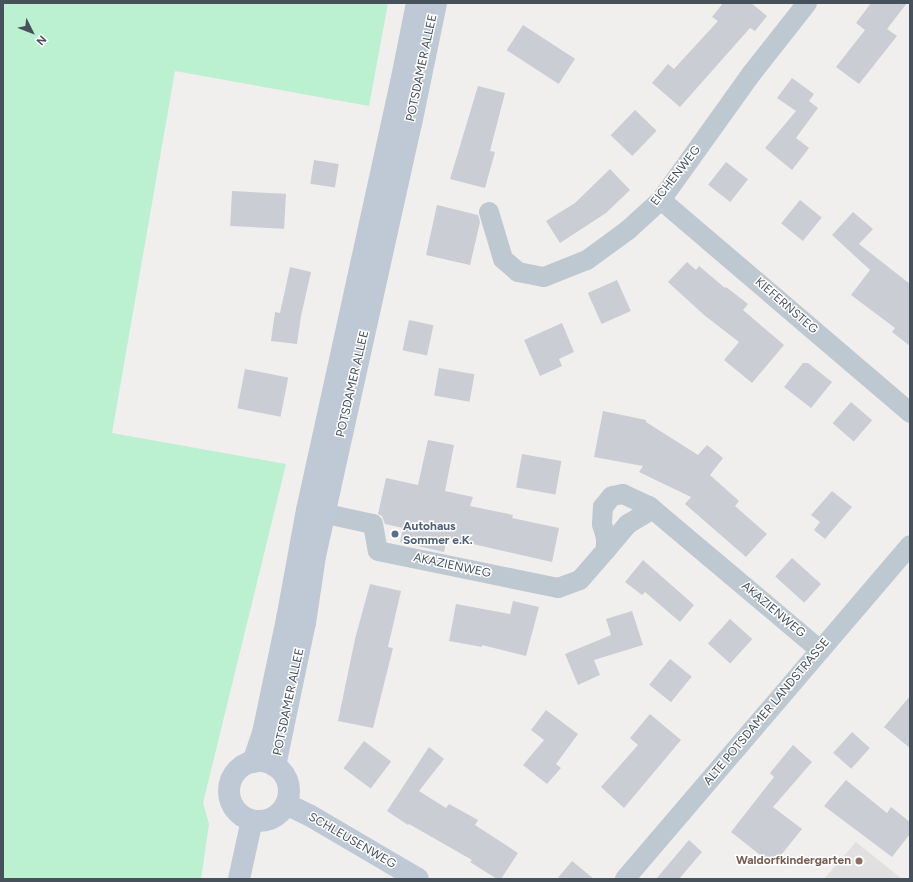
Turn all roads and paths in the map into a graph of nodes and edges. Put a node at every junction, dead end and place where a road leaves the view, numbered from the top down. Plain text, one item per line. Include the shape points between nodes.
1 (417, 3) edge
2 (436, 3) edge
3 (807, 3) edge
4 (661, 200) junction
5 (489, 212) dead end
6 (910, 413) edge
7 (653, 509) junction
8 (315, 512) junction
9 (910, 545) edge
10 (606, 550) junction
11 (820, 650) junction
12 (253, 762) junction
13 (275, 766) junction
14 (286, 804) junction
15 (252, 820) junction
16 (239, 879) edge
17 (418, 879) edge
18 (625, 879) edge

1 - 8 street, POTSDAMER ALLEE
2 - 8 street, POTSDAMER ALLEE via 411,124
3 - 4 street, EICHENWEG via 752,73
4 - 5 street, EICHENWEG via 628,230 587,260 544,277 518,272 503,259
4 - 6 street, KIEFERNSTEG
7 - 10 street, AKAZIENWEG via 628,524
7 - 10 street, AKAZIENWEG via 623,494 612,496 603,507 602,524
7 - 11 street, AKAZIENWEG
8 - 10 street, AKAZIENWEG via 373,524 378,552 558,588 580,580
8 - 12 street, POTSDAMER ALLEE via 287,619 263,733
8 - 13 street, POTSDAMER ALLEE via 315,556 305,623
9 - 11 street, ALTE POTSDAMER LANDSTRASSE
11 - 18 street, ALTE POTSDAMER LANDSTRASSE
12 - 13 street
12 - 15 street via 236,772 229,790 230,801 235,810
13 - 14 street via 286,779
14 - 15 street via 272,818
14 - 17 street, SCHLEUSENWEG
15 - 16 street

